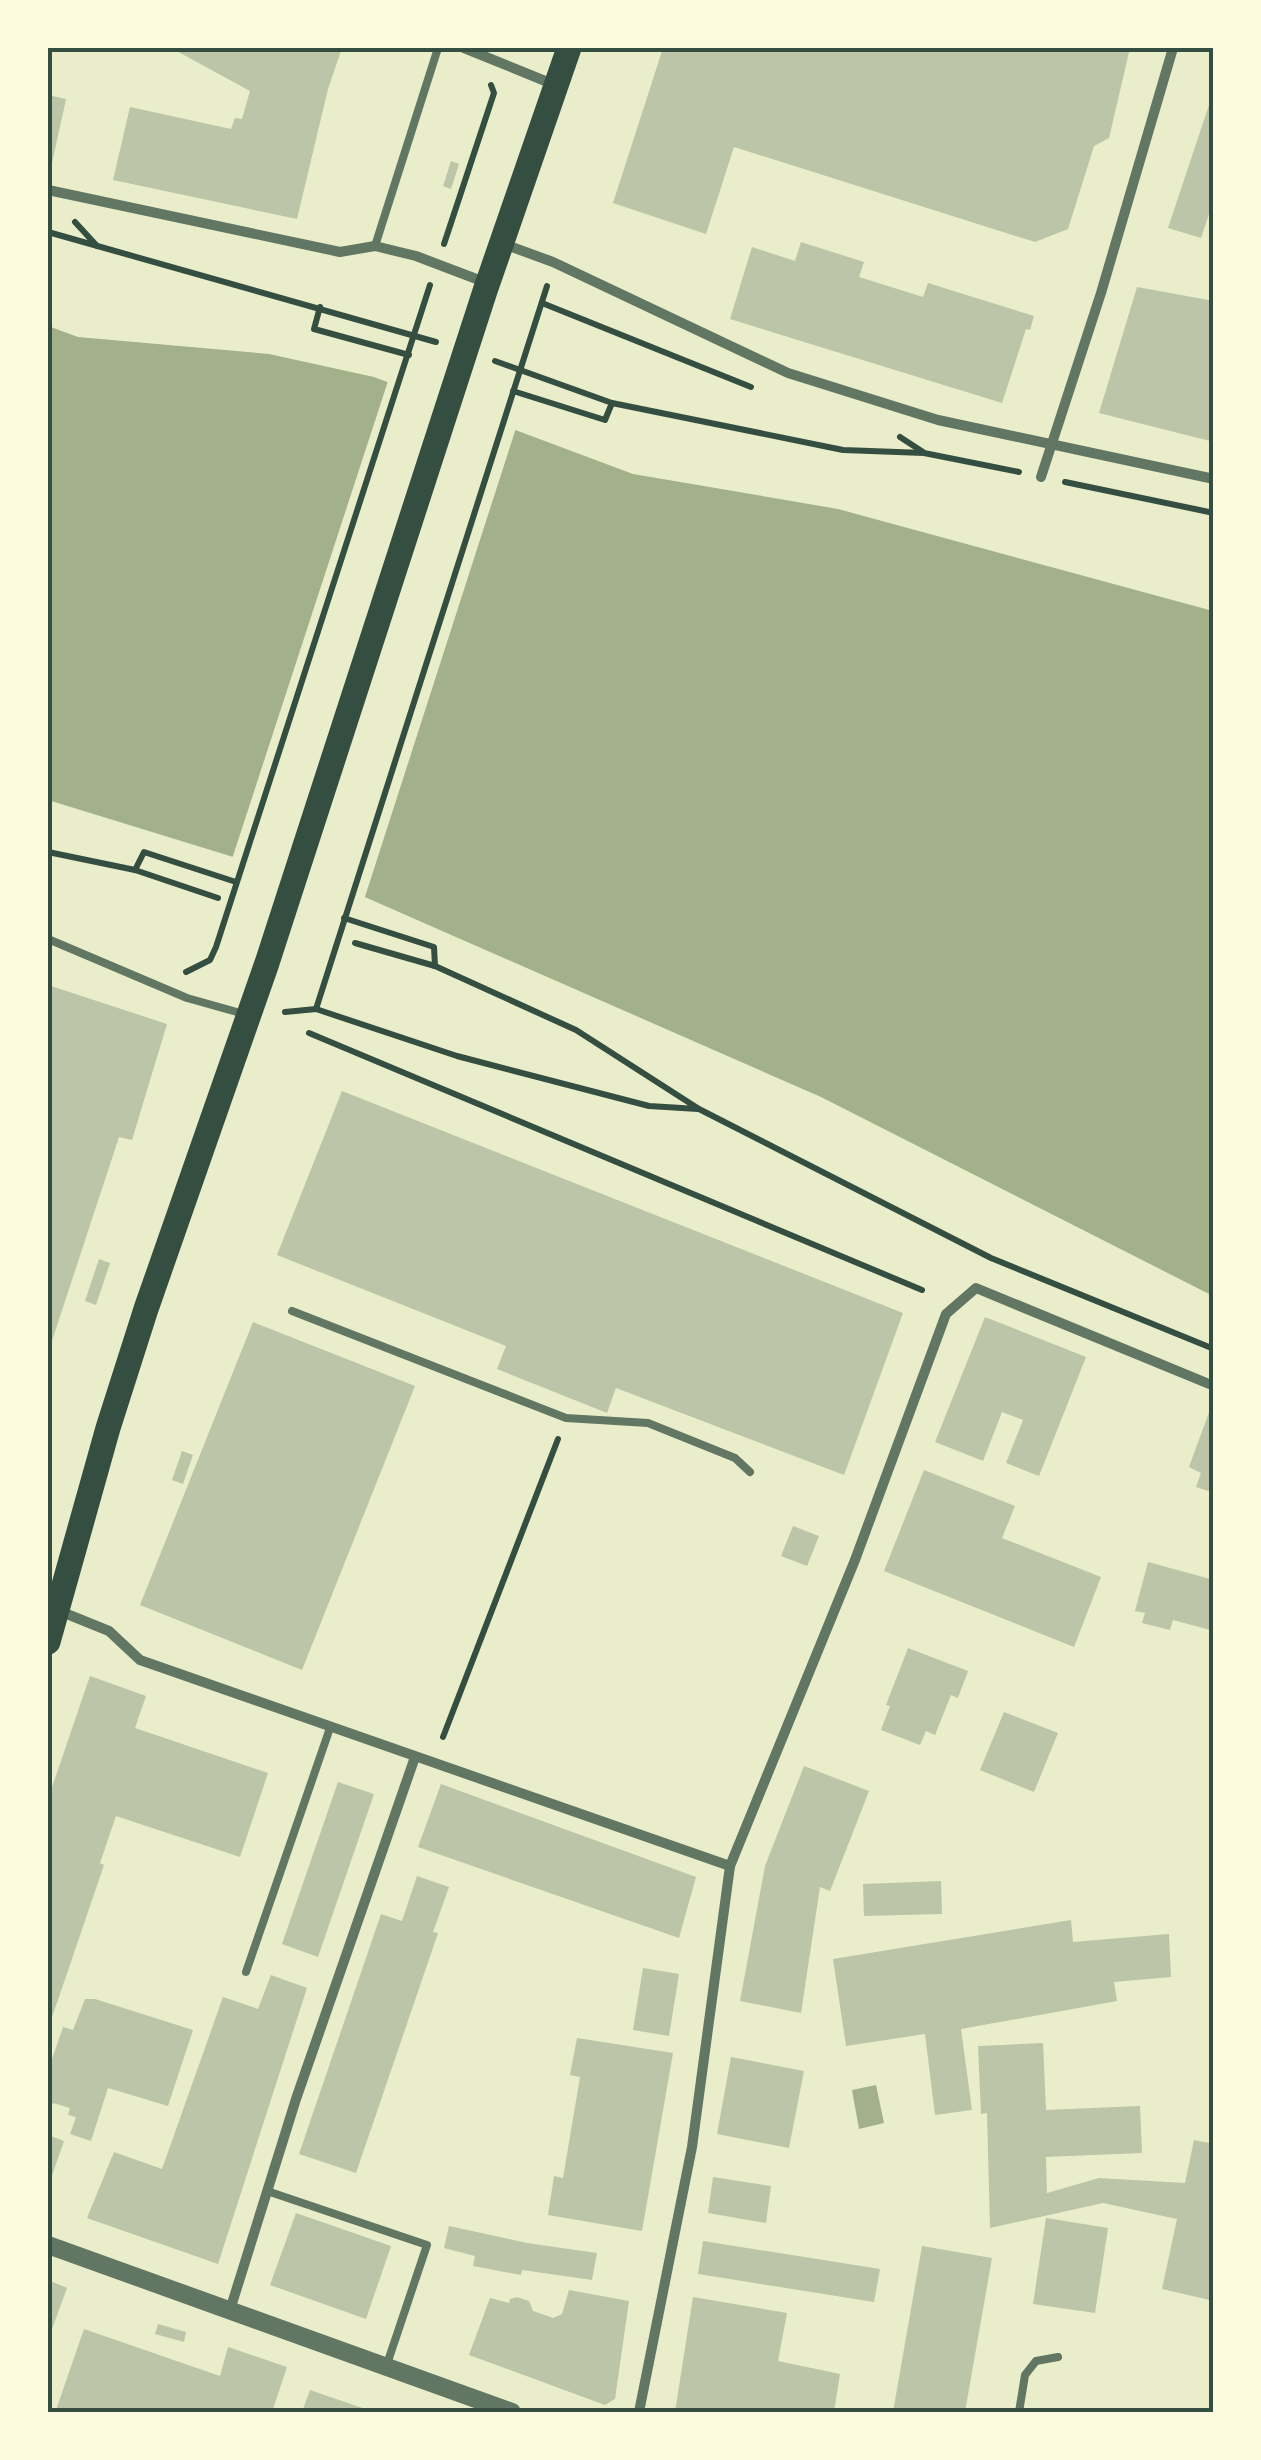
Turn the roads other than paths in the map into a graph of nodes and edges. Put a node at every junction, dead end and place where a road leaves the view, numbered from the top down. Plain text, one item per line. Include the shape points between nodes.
1 (438, 48) edge
2 (464, 48) edge
3 (569, 48) edge
4 (1173, 48) edge
5 (555, 85) junction
6 (48, 190) edge
7 (501, 242) junction
8 (375, 246) junction
9 (486, 287) junction
10 (1052, 445) junction
11 (1041, 477) road end
12 (1214, 479) edge
13 (48, 939) edge
14 (248, 1015) junction
15 (292, 1311) dead end
16 (1214, 1386) edge
17 (750, 1472) dead end
18 (53, 1609) edge
19 (48, 1642) edge
20 (330, 1728) junction
21 (415, 1757) junction
22 (730, 1866) junction
23 (246, 1972) dead end
24 (267, 2191) junction
25 (48, 2244) edge
26 (230, 2310) junction
27 (1058, 2357) dead end
28 (386, 2366) junction
29 (512, 2412) edge
30 (639, 2412) edge
31 (1019, 2412) edge

1 - 8 lane
2 - 5 street
3 - 5 main road
4 - 10 street
5 - 7 main road
6 - 8 street via 340,252
7 - 9 main road
7 - 10 street via 788,374 938,420
8 - 9 street
9 - 14 main road
10 - 11 street
10 - 12 street
13 - 14 lane via 187,998
14 - 18 main road
15 - 17 lane via 566,1418 648,1423 735,1458
16 - 22 street via 976,1288 946,1314
18 - 19 main road
18 - 20 street via 109,1631 140,1660
20 - 21 street
20 - 23 lane
21 - 22 street
21 - 24 street
22 - 30 street via 692,2147
24 - 26 street
24 - 28 lane via 427,2245
25 - 26 street
26 - 28 street
27 - 31 lane via 1036,2361 1026,2375
28 - 29 street

